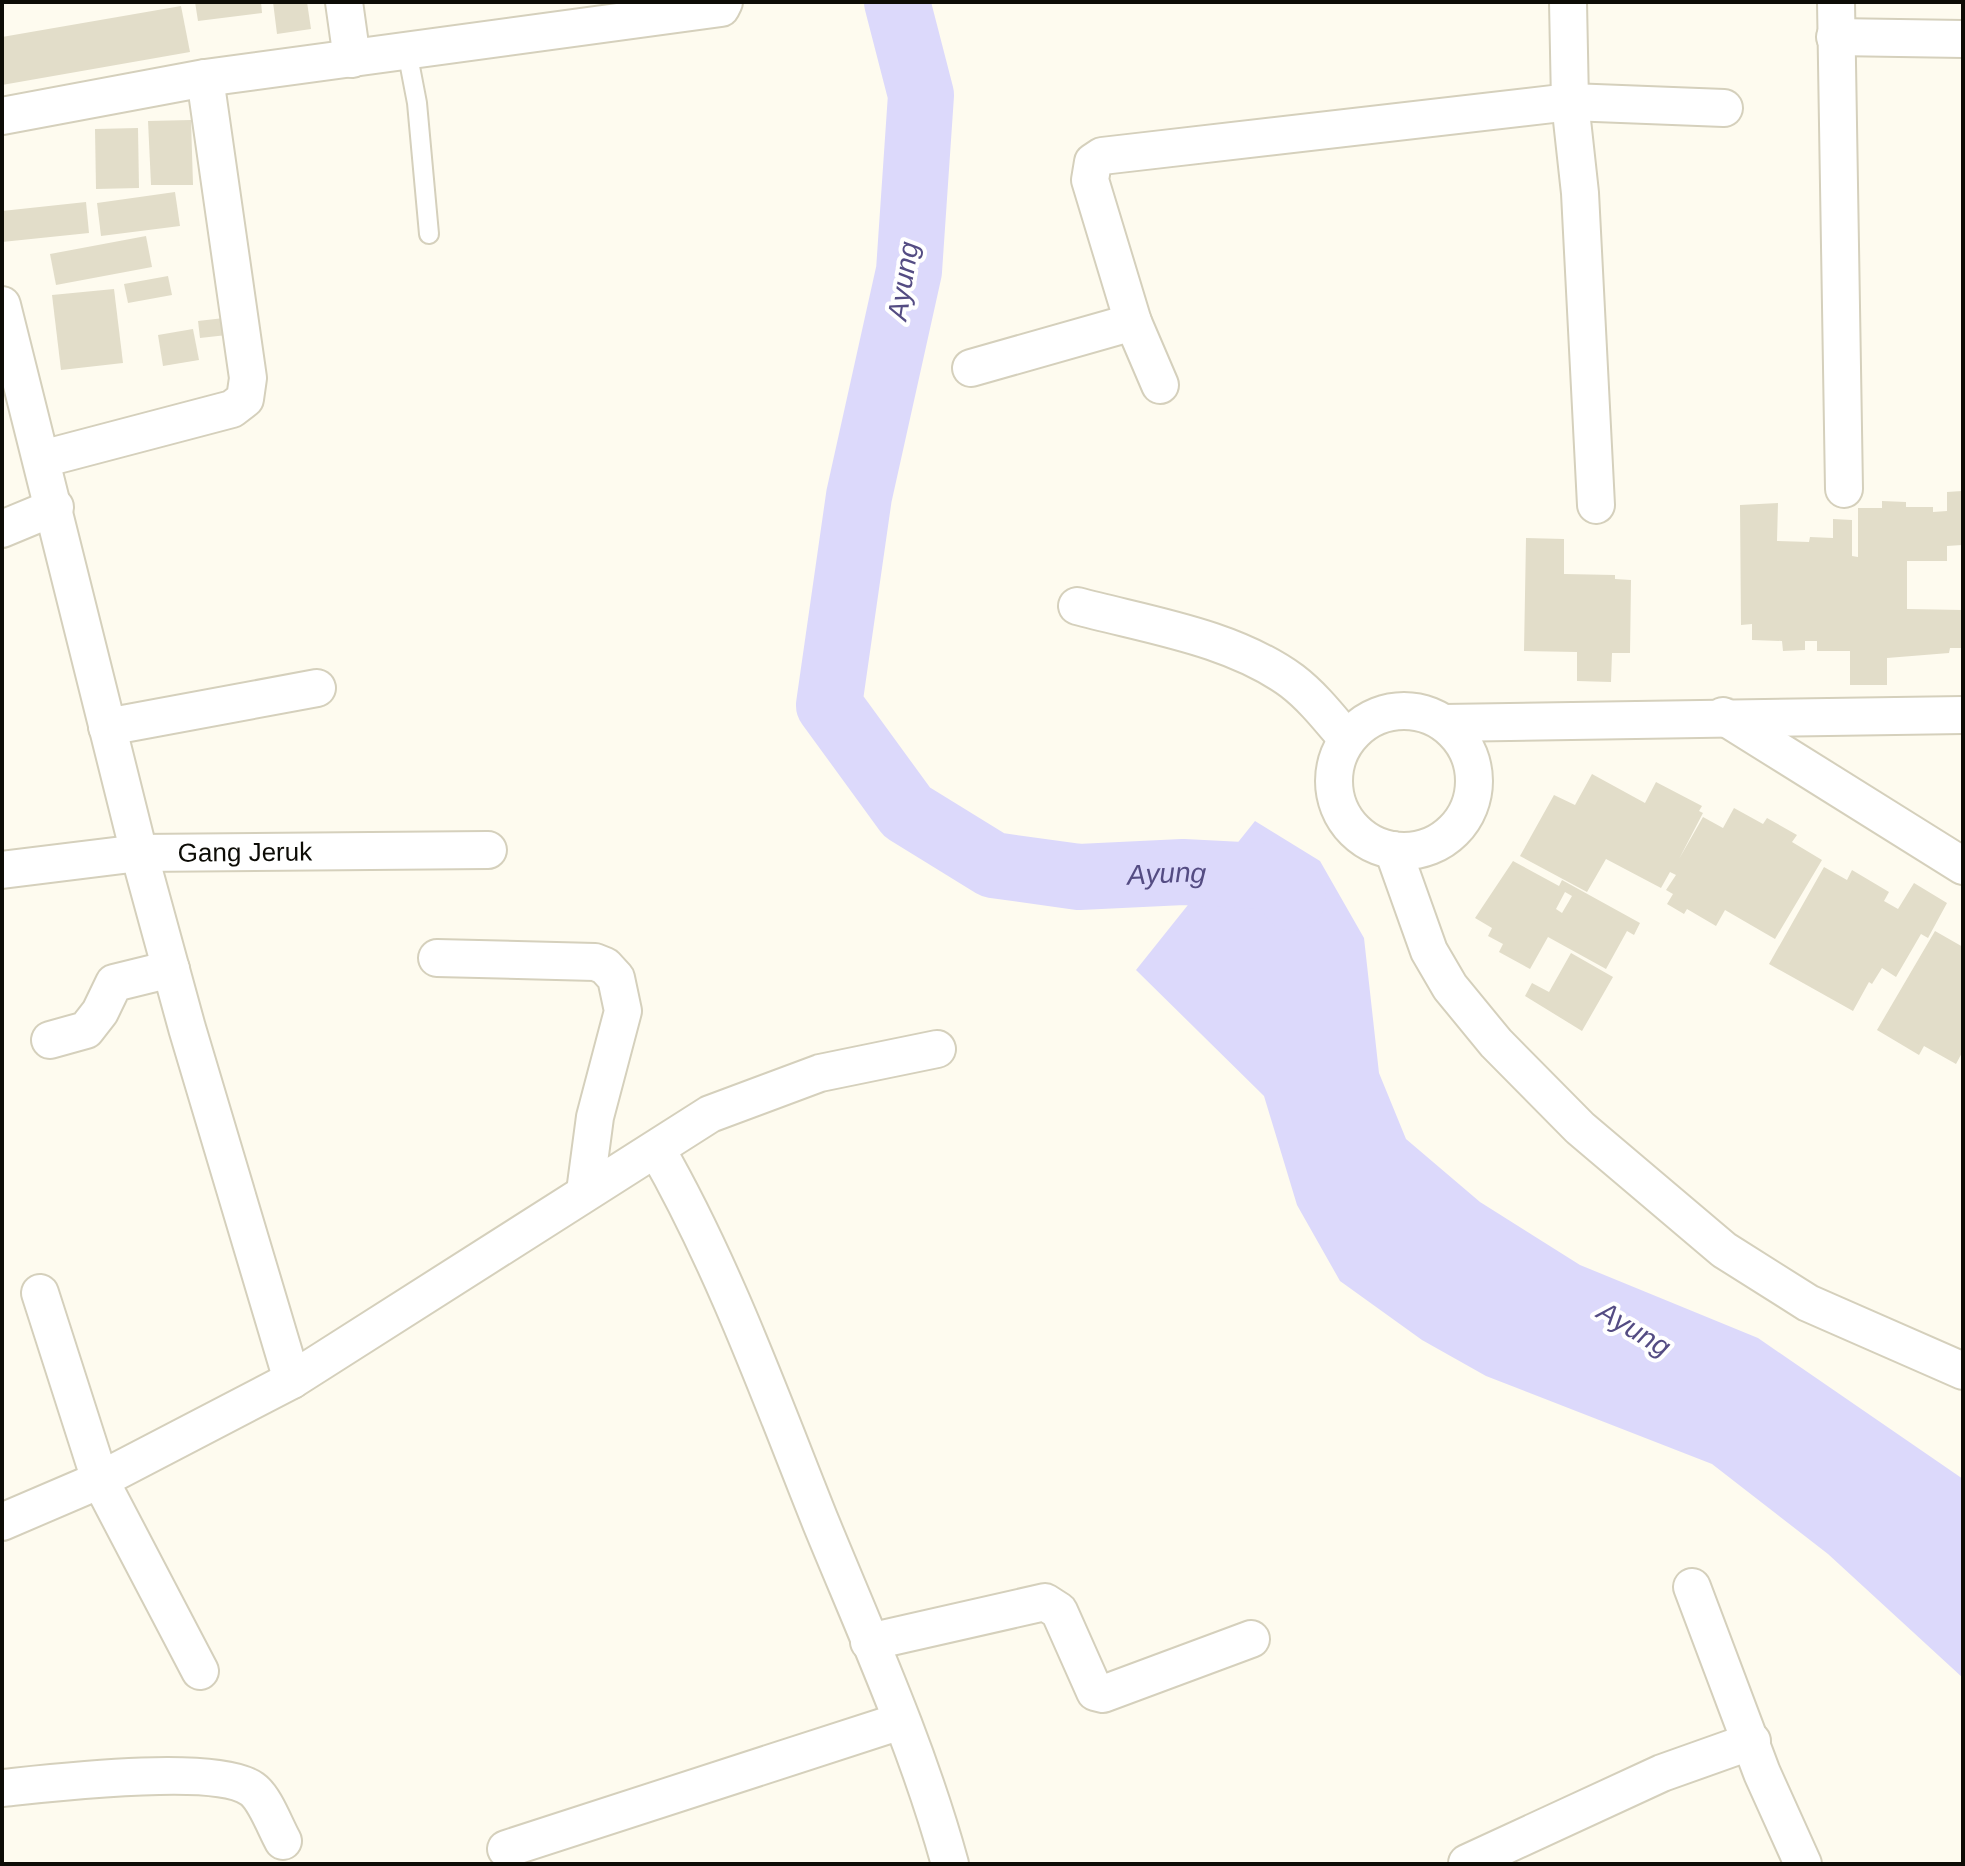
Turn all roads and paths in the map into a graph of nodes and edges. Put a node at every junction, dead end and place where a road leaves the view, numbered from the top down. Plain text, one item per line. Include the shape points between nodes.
1 (344, 2) edge
2 (724, 2) edge
3 (1568, 2) edge
4 (1836, 20) edge
5 (1963, 39) edge
6 (407, 51) junction
7 (352, 59) junction
8 (205, 78) junction
9 (1570, 102) junction
10 (1724, 108) dead end
11 (2, 116) edge
12 (429, 234) dead end
13 (2, 305) edge
14 (1133, 322) junction
15 (8, 348) edge
16 (971, 368) dead end
17 (1160, 385) dead end
18 (42, 459) junction
19 (1844, 489) dead end
20 (1596, 505) dead end
21 (55, 507) junction
22 (2, 529) edge
23 (1077, 606) dead end
24 (317, 688) dead end
25 (1963, 715) edge
26 (1722, 716) junction
27 (1444, 723) junction
28 (107, 727) junction
29 (1347, 739) junction
30 (488, 850) dead end
31 (1393, 850) junction
32 (139, 853) junction
33 (1963, 866) edge
34 (2, 870) edge
35 (437, 958) dead end
36 (171, 969) junction
37 (50, 1040) dead end
38 (937, 1049) dead end
39 (657, 1150) junction
40 (585, 1192) junction
41 (40, 1293) dead end
42 (1963, 1371) edge
43 (292, 1380) junction
44 (100, 1480) junction
45 (2, 1522) edge
46 (1692, 1587) dead end
47 (1251, 1639) dead end
48 (869, 1642) junction
49 (200, 1671) dead end
50 (901, 1721) junction
51 (1752, 1741) junction
52 (2, 1788) edge
53 (283, 1841) dead end
54 (506, 1849) dead end
55 (1467, 1863) edge
56 (950, 1864) edge
57 (1803, 1864) edge

1 - 7 street
2 - 6 street via 721,8
3 - 9 street
4 - 5 street
4 - 19 street
6 - 7 street
6 - 12 lane
7 - 8 street
8 - 11 street
8 - 18 street via 248,378 245,399 232,409
9 - 10 street
9 - 14 street via 1102,156 1093,162 1090,180
9 - 20 street via 1580,193
13 - 15 street
14 - 16 street
14 - 17 street
15 - 18 street
18 - 21 street
21 - 22 street
21 - 28 street
23 - 29 street via 1254,659 1310,696
24 - 28 street
25 - 26 street
26 - 27 street
26 - 33 street
27 - 29 street via 1419,712 1392,711 1367,720
27 - 31 street via 1470,755 1474,776 1469,807 1452,832 1434,844
28 - 32 street
29 - 31 street via 1333,777 1343,816 1356,832
30 - 32 street, Gang Jeruk
31 - 42 street via 1429,951 1450,987 1496,1043 1580,1128 1724,1250 1808,1303
32 - 34 street, Gang Jeruk
32 - 36 street
35 - 40 street via 595,962 616,978 623,1011 595,1117
36 - 37 street via 114,983 86,1030
36 - 43 street
38 - 39 street via 820,1073 710,1114
39 - 40 street
39 - 48 street via 761,1372
40 - 43 street
41 - 44 street
43 - 44 street
44 - 45 street
44 - 49 street
46 - 51 street
47 - 48 street via 1103,1694 1095,1692 1059,1611 1045,1602
48 - 50 street
50 - 54 street
50 - 56 street
51 - 55 street via 1662,1773
51 - 57 street
52 - 53 street via 177,1776 231,1780 254,1789

